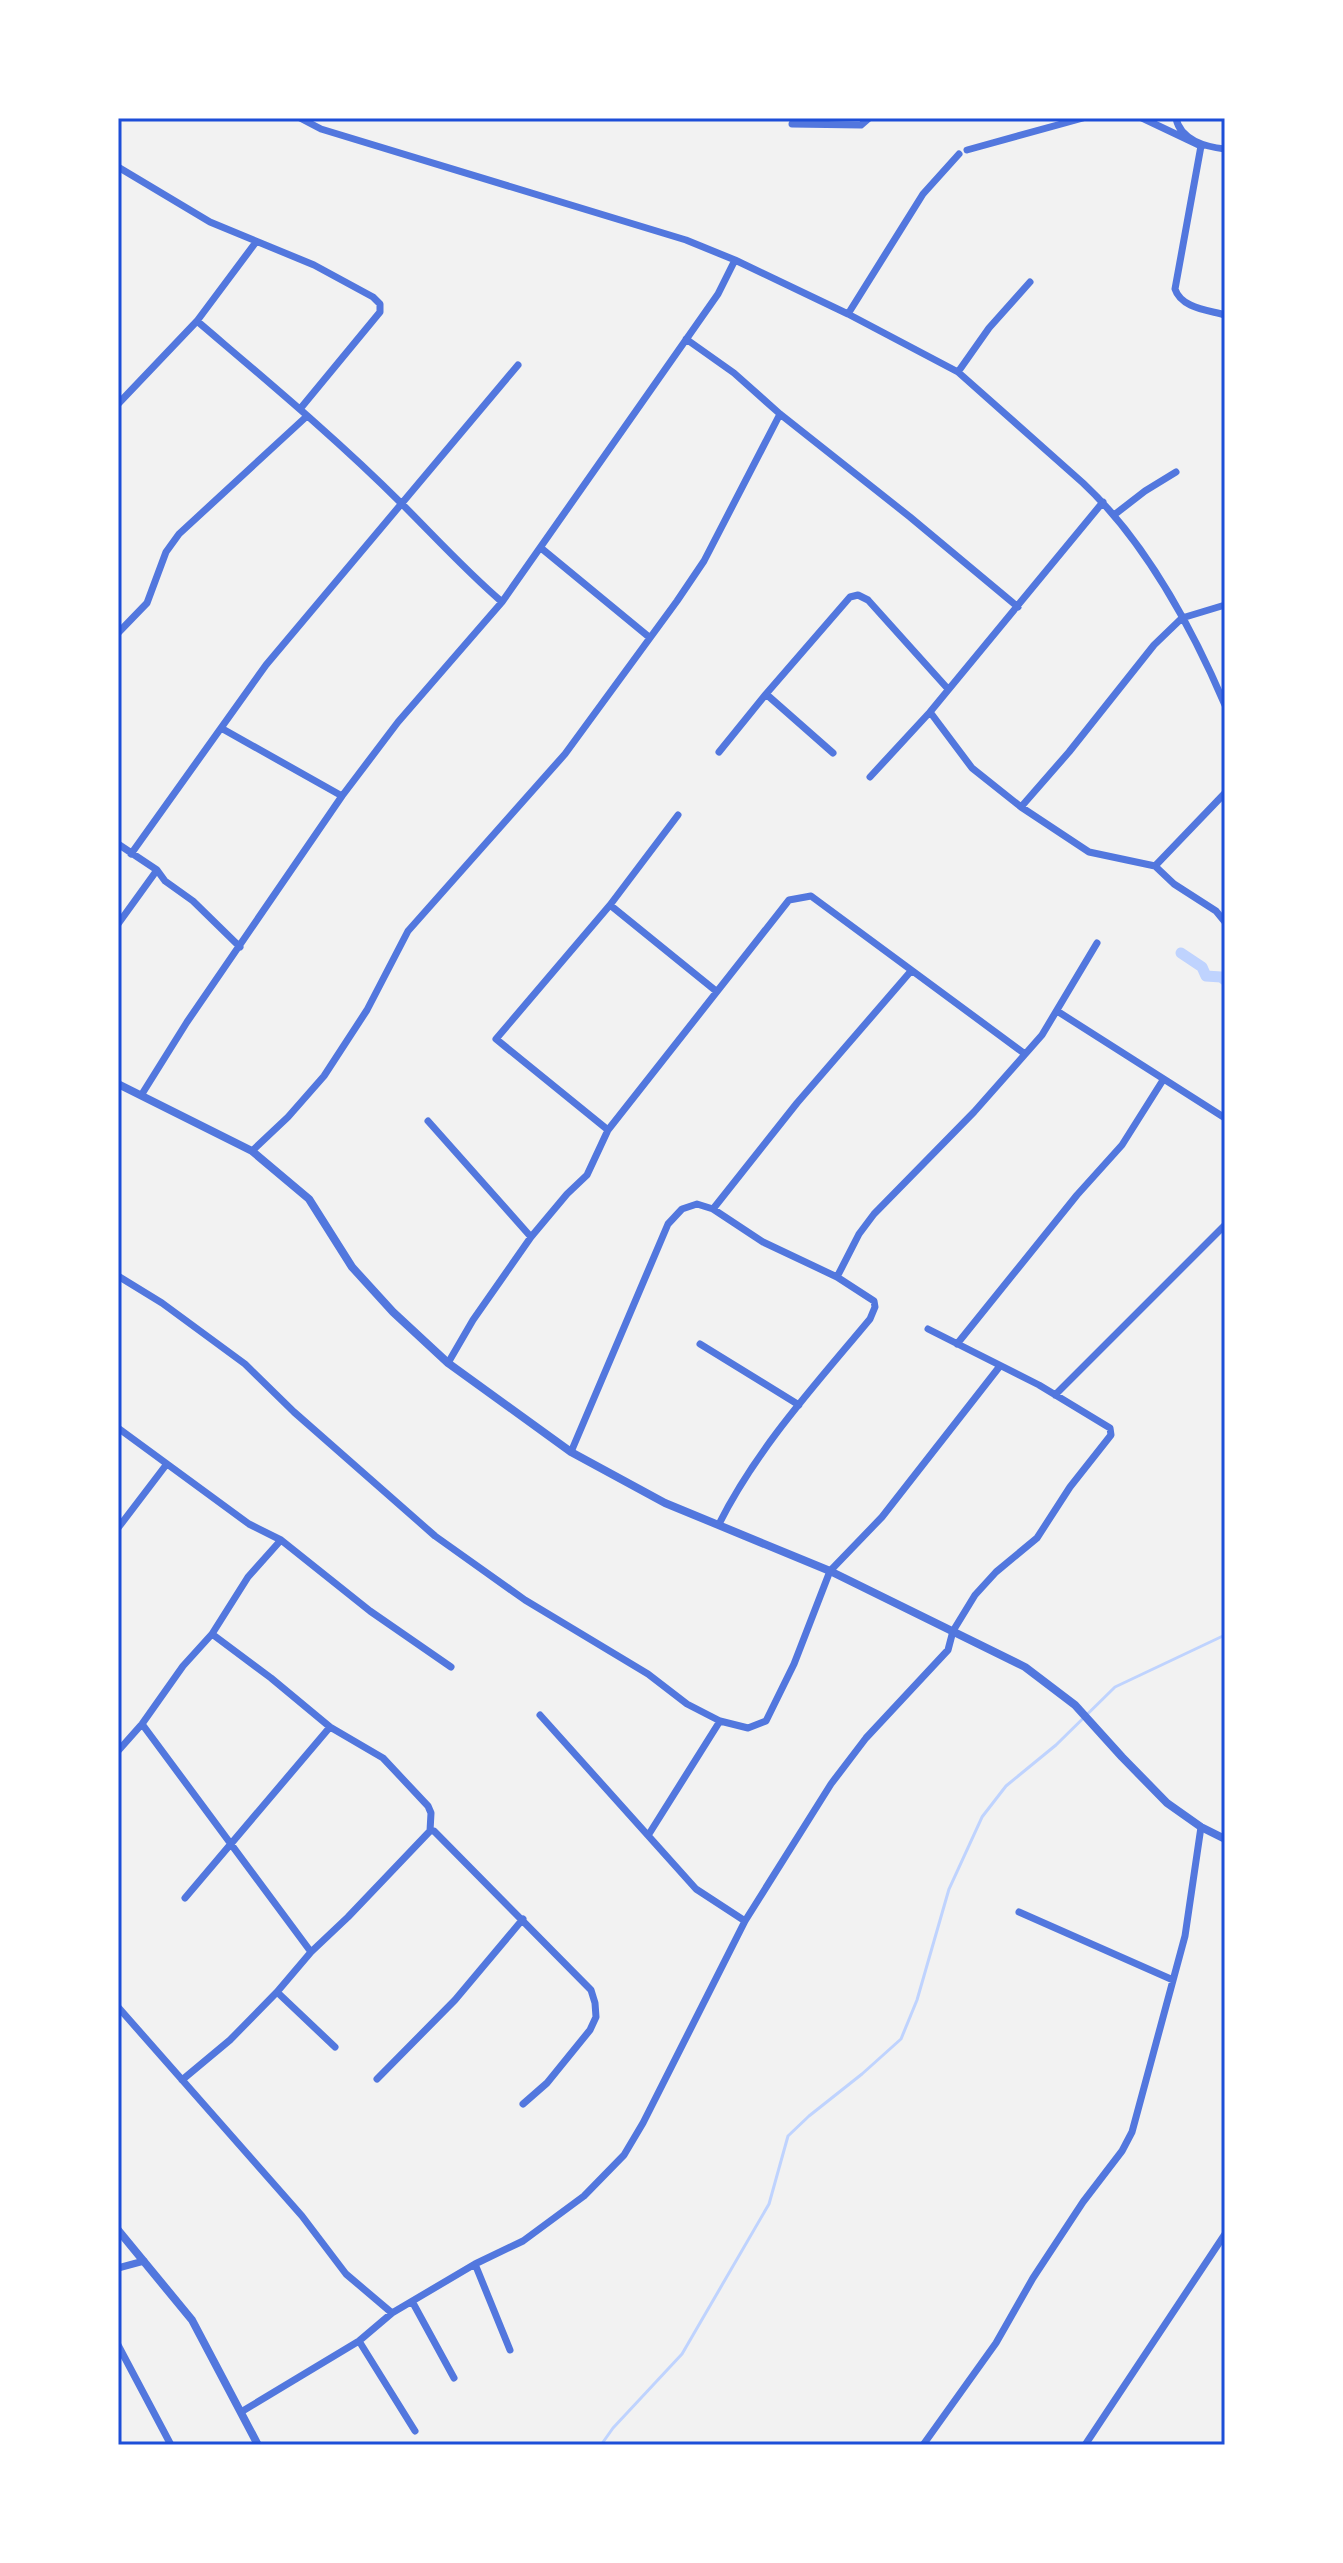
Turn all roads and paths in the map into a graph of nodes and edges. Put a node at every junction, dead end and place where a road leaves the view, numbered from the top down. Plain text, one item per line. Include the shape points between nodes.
1 (300, 118) edge
2 (869, 118) edge
3 (1083, 118) edge
4 (1142, 118) edge
5 (1176, 118) edge
6 (792, 124) dead end
7 (1201, 146) junction
8 (1225, 149) edge
9 (118, 167) edge
10 (256, 242) junction
11 (735, 260) junction
12 (1030, 282) dead end
13 (848, 314) junction
14 (1225, 315) edge
15 (197, 321) junction
16 (686, 339) junction
17 (518, 365) dead end
18 (958, 372) junction
19 (118, 404) edge
20 (300, 409) junction
21 (780, 414) junction
22 (307, 416) junction
23 (1176, 472) dead end
24 (1103, 502) junction
25 (402, 504) junction
26 (1114, 515) junction
27 (541, 548) junction
28 (502, 602) junction
29 (1225, 605) edge
30 (1018, 607) junction
31 (1182, 618) junction
32 (118, 633) edge
33 (649, 637) junction
34 (948, 689) junction
35 (766, 694) junction
36 (1225, 705) edge
37 (930, 712) junction
38 (221, 728) junction
39 (719, 752) dead end
40 (833, 753) dead end
41 (870, 777) dead end
42 (1225, 793) edge
43 (342, 796) junction
44 (1021, 807) junction
45 (678, 815) dead end
46 (118, 844) edge
47 (131, 854) junction
48 (1155, 866) junction
49 (157, 870) junction
50 (610, 905) junction
51 (1225, 922) edge
52 (118, 924) edge
53 (1097, 943) dead end
54 (240, 947) junction
55 (911, 971) junction
56 (716, 991) junction
57 (1057, 1011) junction
58 (1025, 1054) junction
59 (1163, 1080) junction
60 (118, 1084) edge
61 (142, 1094) junction
62 (1225, 1118) edge
63 (428, 1121) dead end
64 (608, 1130) junction
65 (252, 1151) junction
66 (713, 1209) junction
67 (1225, 1225) edge
68 (531, 1237) junction
69 (118, 1276) edge
70 (837, 1277) junction
71 (928, 1329) dead end
72 (700, 1344) dead end
73 (957, 1344) junction
74 (448, 1363) junction
75 (1000, 1366) junction
76 (1055, 1395) junction
77 (799, 1405) junction
78 (118, 1428) edge
79 (571, 1452) junction
80 (166, 1465) junction
81 (719, 1524) junction
82 (118, 1528) edge
83 (281, 1540) junction
84 (830, 1571) junction
85 (953, 1631) junction
86 (212, 1634) junction
87 (451, 1667) dead end
88 (540, 1715) dead end
89 (720, 1721) junction
90 (142, 1724) junction
91 (330, 1727) junction
92 (118, 1751) edge
93 (1201, 1827) junction
94 (430, 1831) junction
95 (649, 1834) junction
96 (1225, 1839) edge
97 (233, 1845) junction
98 (185, 1898) dead end
99 (1019, 1912) dead end
100 (523, 1919) junction
101 (745, 1921) junction
102 (311, 1952) junction
103 (1173, 1980) junction
104 (277, 1992) junction
105 (118, 2007) edge
106 (335, 2047) dead end
107 (377, 2079) dead end
108 (182, 2080) junction
109 (523, 2104) dead end
110 (118, 2230) edge
111 (1225, 2234) edge
112 (144, 2261) junction
113 (475, 2264) junction
114 (118, 2268) edge
115 (413, 2303) junction
116 (392, 2313) junction
117 (359, 2341) junction
118 (118, 2345) edge
119 (510, 2350) dead end
120 (454, 2378) dead end
121 (241, 2412) junction
122 (415, 2431) dead end
123 (171, 2445) edge
124 (258, 2445) edge
125 (923, 2445) edge
126 (1085, 2445) edge

1 - 11 street
2 - 6 street via 861,125
3 - 13 street via 963,152 923,194
4 - 7 street
5 - 7 street via 1177,126
7 - 8 street
7 - 14 street via 1175,289 1184,303
9 - 10 street via 210,222
10 - 15 street
10 - 20 street via 314,265 380,304 380,312
11 - 13 street
11 - 16 street
12 - 18 street
13 - 18 street
15 - 19 street
15 - 20 street
16 - 21 street
16 - 27 street
17 - 25 street
18 - 24 street
20 - 22 street
21 - 30 street
21 - 33 street via 704,561
22 - 25 street
22 - 32 street via 179,534 166,552 147,603
23 - 26 street
24 - 26 street
24 - 30 street
25 - 28 street
25 - 38 street via 266,665
26 - 31 street
27 - 28 street
27 - 33 street
28 - 43 street
29 - 31 street
30 - 34 street
31 - 36 street
31 - 44 street
33 - 65 street via 565,754 408,931 367,1010 324,1076
34 - 35 street via 858,595 850,597
34 - 37 street
35 - 39 street
35 - 40 street
37 - 41 street
37 - 44 street via 972,768
38 - 43 street
38 - 47 street
42 - 48 street
43 - 54 street
44 - 48 street via 1089,852
45 - 50 street
46 - 47 street
47 - 49 street
48 - 51 street
49 - 52 street
49 - 54 street
50 - 56 street
50 - 64 street via 496,1039
53 - 57 street
54 - 61 street
55 - 56 street via 811,896 799,896 789,900
55 - 58 street
55 - 66 street
56 - 64 street
57 - 58 street
57 - 59 street
58 - 70 street via 874,1214
59 - 62 street
59 - 73 street via 1122,1145
60 - 61 street
61 - 65 street
63 - 68 street
64 - 68 street via 587,1175
65 - 74 street via 309,1199 352,1267
66 - 70 street via 763,1242
66 - 79 street via 697,1204 682,1209 668,1224
67 - 76 street
68 - 74 street
69 - 89 street via 245,1364 435,1536 525,1600
70 - 77 street via 874,1301 875,1307
71 - 73 street
72 - 77 street
73 - 75 street
74 - 79 street
75 - 76 street
75 - 84 street via 882,1517
76 - 85 street via 1110,1428 1111,1435 1037,1538 975,1595
77 - 81 street via 741,1483
78 - 80 street
79 - 81 street via 665,1503
80 - 82 street
80 - 83 street via 249,1524
81 - 84 street
83 - 86 street via 248,1577
83 - 87 street
84 - 85 street
84 - 89 street via 766,1721 748,1728
85 - 93 street via 1025,1667 1062,1694 1167,1803
85 - 101 street via 948,1650 831,1784
86 - 90 street
86 - 91 street
88 - 95 street
89 - 95 street
90 - 92 street
90 - 97 street
91 - 94 street via 383,1758 428,1806
91 - 97 street
93 - 96 street
93 - 103 street
94 - 100 street
94 - 102 street
95 - 101 street via 696,1889
97 - 98 street
97 - 102 street
99 - 103 street
100 - 107 street via 455,2000
100 - 109 street via 591,1990 596,2017 547,2083
101 - 113 street via 624,2155 584,2196 535,2232
102 - 104 street
103 - 125 street via 1128,2140
104 - 106 street
104 - 108 street
105 - 108 street
108 - 116 street via 346,2274
110 - 112 street
111 - 126 street
112 - 114 street
112 - 121 street via 192,2320
113 - 115 street
113 - 119 street
115 - 116 street
115 - 120 street
116 - 117 street
117 - 121 street
117 - 122 street
118 - 123 street
121 - 124 street

